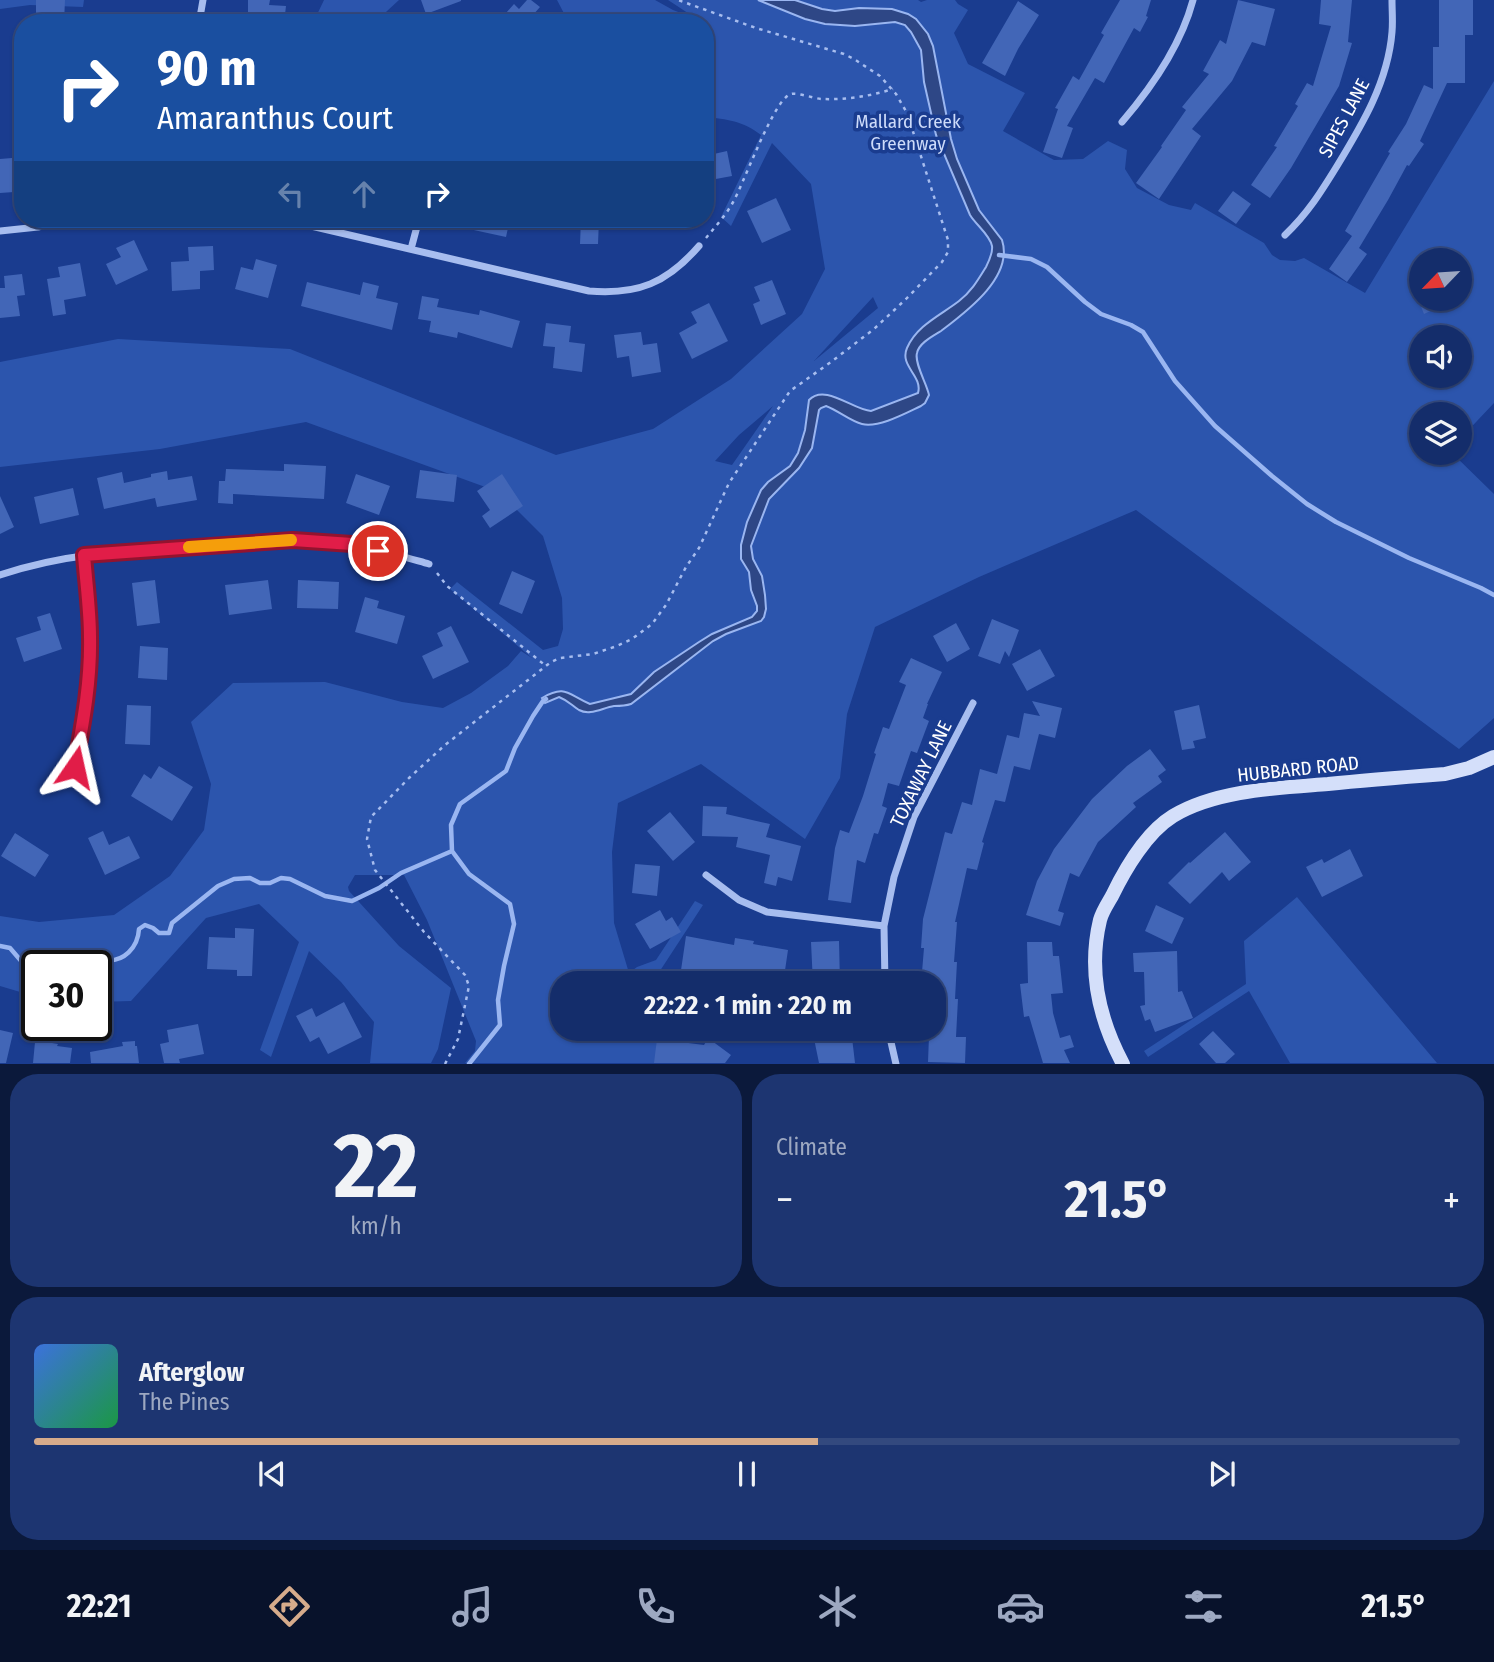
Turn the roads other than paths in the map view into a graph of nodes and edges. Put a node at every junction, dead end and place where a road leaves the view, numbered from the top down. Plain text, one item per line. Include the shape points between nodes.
1 (1193, 0) edge
2 (1392, 0) edge
3 (1122, 122) dead end
4 (28, 228) edge
5 (320, 228) edge
6 (417, 228) edge
7 (0, 231) edge
8 (1285, 235) dead end
9 (699, 246) road end
10 (411, 249) junction
11 (84, 555) junction
12 (429, 564) road end
13 (0, 575) edge
14 (973, 703) dead end
15 (1494, 757) edge
16 (75, 767) dead end
17 (706, 875) dead end
18 (884, 926) junction
19 (885, 971) edge
20 (891, 1041) edge
21 (896, 1063) edge
22 (1123, 1063) edge

1 - 3 street via 1170,55
2 - 8 street, SIPES LANE via 1389,51 1377,94 1317,199
4 - 7 street
5 - 10 street
6 - 10 street
9 - 10 street via 660,280 610,293
11 - 12 street via 293,540 352,544
11 - 13 street
11 - 16 street via 90,655
14 - 18 street, TOXAWAY LANE via 914,817
15 - 22 main road, HUBBARD ROAD via 1444,774 1259,789 1202,802 1172,817 1133,860 1101,918 1095,978 1108,1033
17 - 18 street via 738,900 767,912
18 - 19 street, TOXAWAY LANE
20 - 21 street

